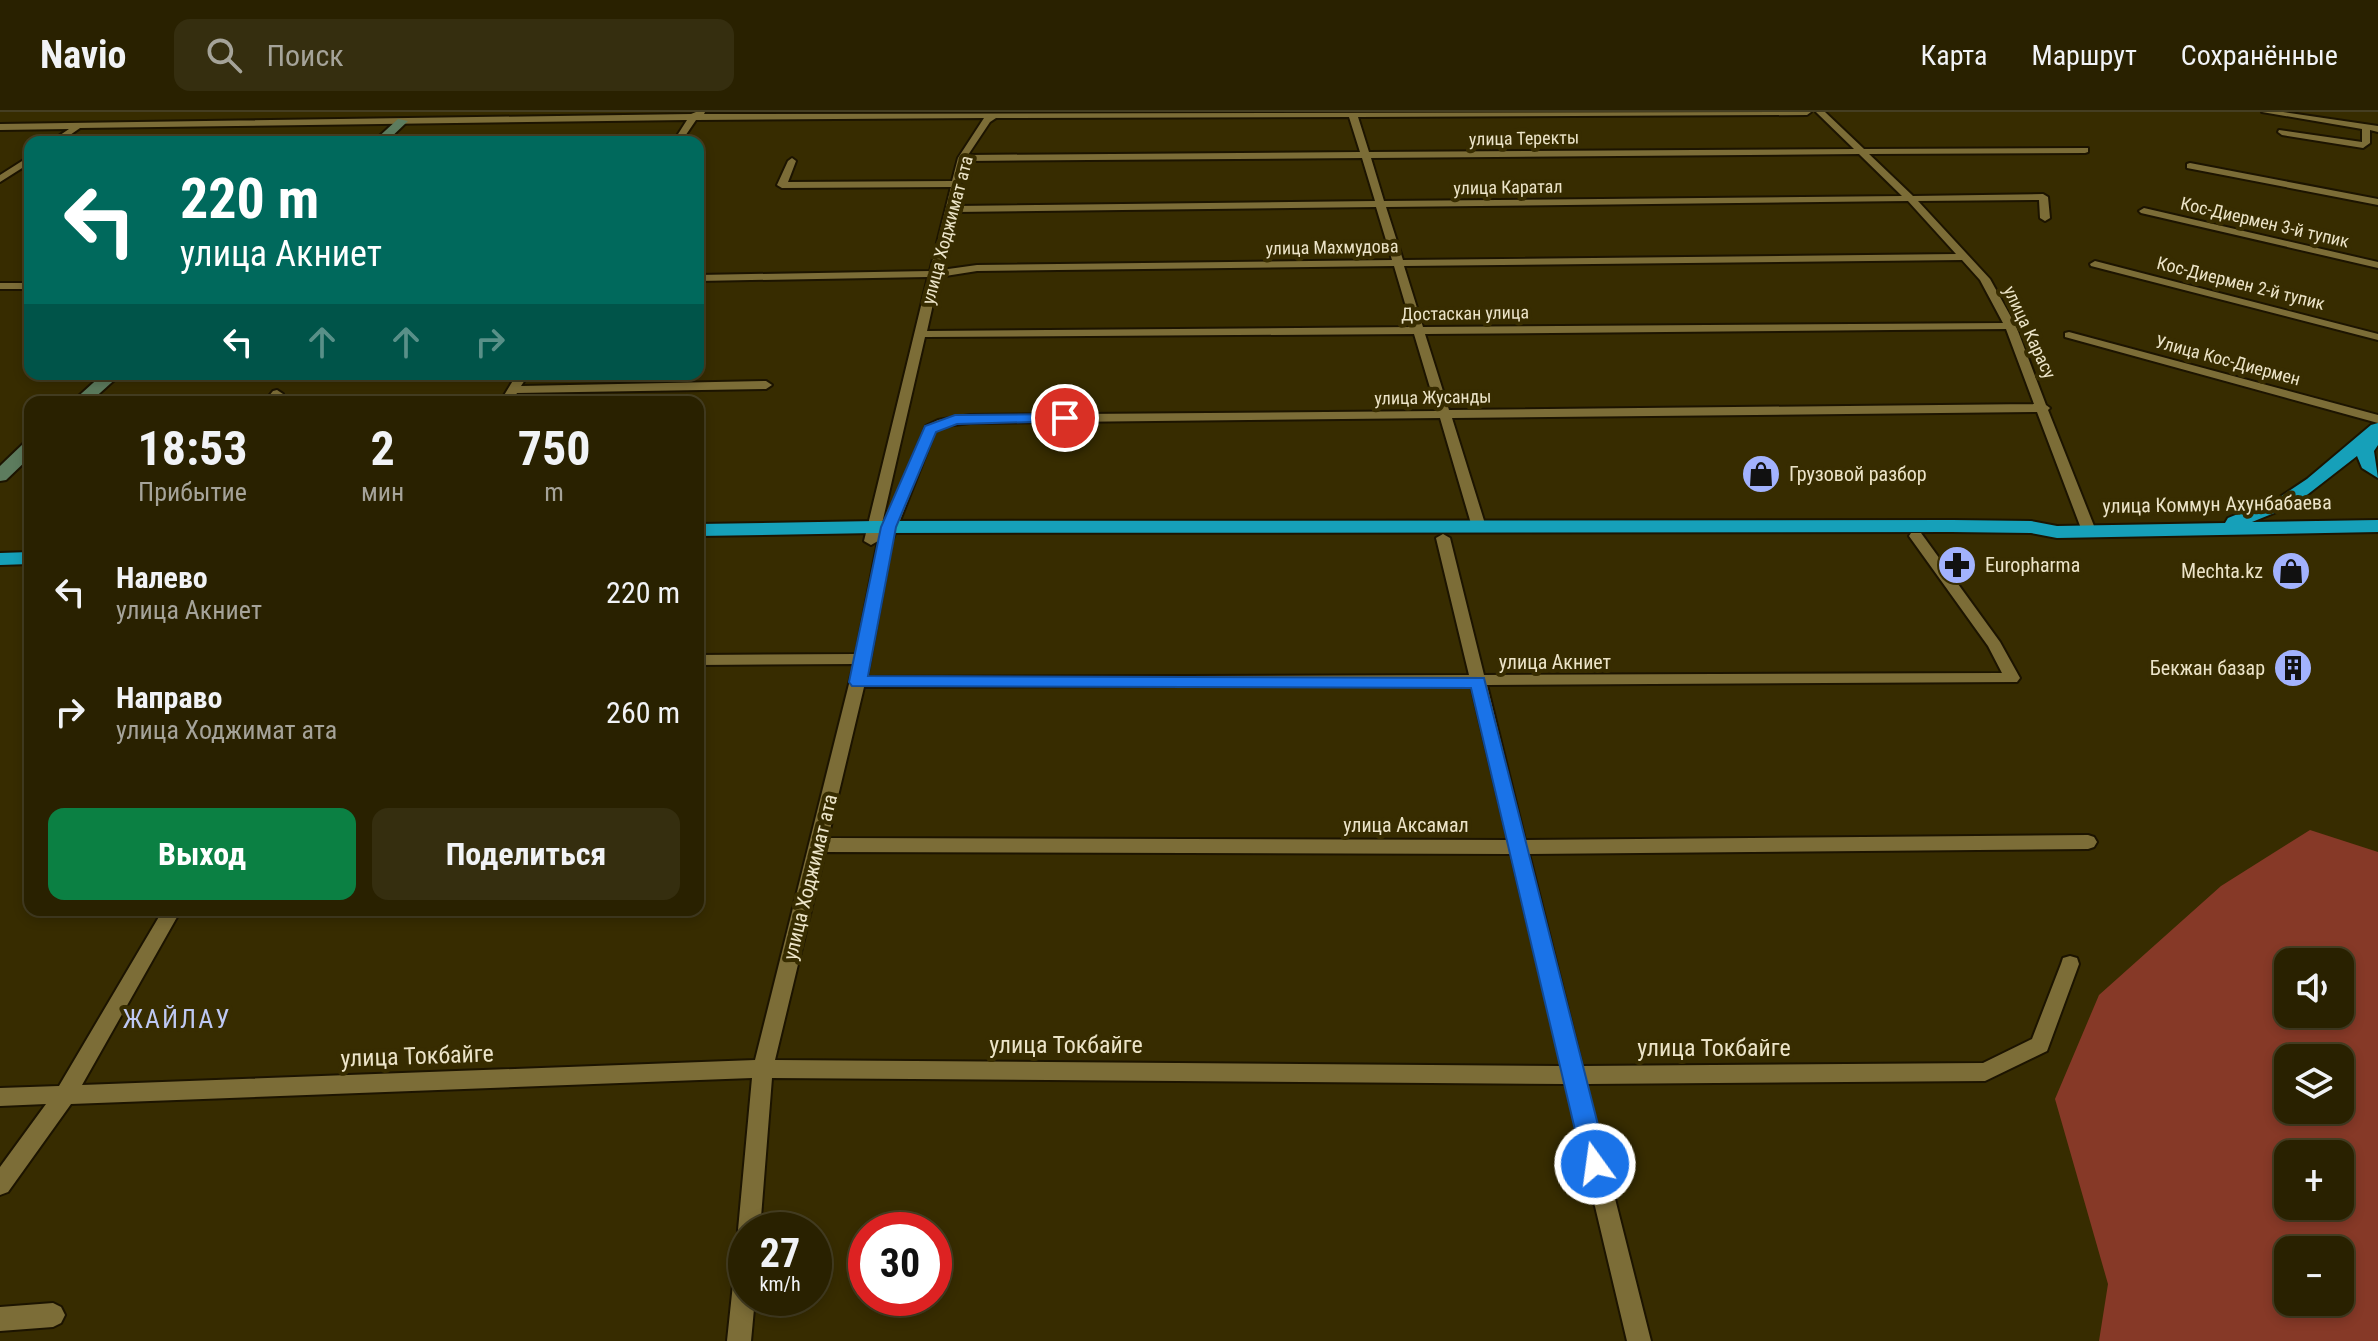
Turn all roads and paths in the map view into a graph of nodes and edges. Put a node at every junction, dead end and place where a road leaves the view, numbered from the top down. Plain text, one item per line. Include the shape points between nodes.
1 (38, 112) edge
2 (153, 112) edge
3 (280, 112) edge
4 (548, 112) edge
5 (703, 112) edge
6 (1807, 112) edge
7 (1820, 112) edge
8 (2266, 112) edge
9 (1016, 113) edge
10 (1482, 113) edge
11 (1589, 113) edge
12 (1704, 113) edge
13 (1428, 114) edge
14 (644, 115) edge
15 (995, 115) junction
16 (1353, 115) junction
17 (407, 117) edge
18 (693, 117) junction
19 (540, 120) junction
20 (266, 123) junction
21 (133, 125) junction
22 (79, 126) junction
23 (5, 127) edge
24 (2366, 127) junction
25 (2378, 129) edge
26 (2282, 132) dead end
27 (63, 136) edge
28 (386, 136) edge
29 (681, 136) edge
30 (1857, 149) junction
31 (2085, 150) dead end
32 (1365, 156) junction
33 (962, 158) junction
34 (792, 161) dead end
35 (24, 163) edge
36 (2190, 166) dead end
37 (0, 179) edge
38 (955, 184) junction
39 (1909, 197) junction
40 (2378, 202) edge
41 (1381, 204) junction
42 (952, 209) junction
43 (2144, 211) dead end
44 (2045, 218) dead end
45 (1966, 257) junction
46 (1398, 263) junction
47 (2095, 264) dead end
48 (2378, 265) edge
49 (935, 274) junction
50 (704, 278) edge
51 (0, 286) edge
52 (24, 286) edge
53 (2010, 326) junction
54 (1419, 332) junction
55 (920, 334) junction
56 (2069, 335) dead end
57 (2378, 337) edge
58 (106, 380) edge
59 (519, 380) edge
60 (766, 385) dead end
61 (513, 390) junction
62 (87, 396) edge
63 (510, 396) edge
64 (2044, 408) junction
65 (1445, 415) junction
66 (2378, 419) edge
67 (24, 453) edge
68 (2378, 472) edge
69 (0, 476) edge
70 (2378, 526) edge
71 (1479, 527) junction
72 (2222, 527) junction
73 (704, 530) edge
74 (2089, 531) junction
75 (1996, 532) junction
76 (880, 534) junction
77 (1916, 536) junction
78 (1443, 538) junction
79 (2378, 543) edge
80 (24, 544) edge
81 (0, 545) edge
82 (704, 545) edge
83 (24, 558) edge
84 (0, 559) edge
85 (860, 659) junction
86 (704, 660) edge
87 (858, 682) junction
88 (1478, 682) junction
89 (2088, 842) dead end
90 (819, 845) junction
91 (1519, 847) junction
92 (169, 916) edge
93 (2070, 964) dead end
94 (763, 1069) junction
95 (1574, 1075) junction
96 (65, 1095) junction
97 (0, 1097) edge
98 (0, 1185) edge
99 (751, 1212) edge
100 (53, 1315) dead end
101 (741, 1316) edge
102 (0, 1319) edge
103 (739, 1341) edge
104 (1639, 1341) edge

1 - 23 street
2 - 21 street
3 - 20 street
4 - 19 street
5 - 18 street
6 - 12 street
7 - 30 street, улица Карасу
8 - 24 street
9 - 15 street
9 - 16 street
10 - 11 street
10 - 13 street
11 - 12 street
13 - 16 street
14 - 18 street
14 - 19 street
15 - 18 street
15 - 33 street, улица Ходжимат ата
16 - 32 street
17 - 19 street
17 - 20 street
17 - 28 street
18 - 29 street
20 - 21 street
21 - 22 street
22 - 23 street
22 - 27 street
24 - 25 street
24 - 26 street via 2363,145
30 - 31 street, улица Теректы
30 - 32 street, улица Теректы
30 - 39 street, улица Карасу
32 - 33 street, улица Теректы
32 - 41 street
33 - 38 street, улица Ходжимат ата
34 - 38 street via 782,185
35 - 37 street
36 - 40 street
38 - 42 street, улица Ходжимат ата
39 - 41 street, улица Каратал
39 - 44 street, улица Каратал via 2043,197
39 - 45 street, улица Карасу
41 - 42 street, улица Каратал
41 - 46 street
42 - 49 street, улица Ходжимат ата
43 - 48 street, Кос-Диермен 3-й тупик
45 - 46 street, улица Махмудова
45 - 53 street, улица Карасу via 1985,279
46 - 49 street, улица Махмудова via 977,268
46 - 54 street
47 - 57 street, Кос-Диермен 2-й тупик
49 - 50 street, улица Махмудова
49 - 55 street, улица Ходжимат ата
51 - 52 street
53 - 54 street, Достаскан улица
53 - 64 street, улица Карасу
54 - 55 street, Достаскан улица
54 - 65 street
55 - 76 street, улица Ходжимат ата
56 - 66 street, Улица Кос-Диермен
58 - 62 street
59 - 61 street
60 - 61 street
61 - 63 street
64 - 65 street, улица Жусанды
64 - 74 street, улица Карасу
65 - 71 street
65 - 76 street, улица Жусанды via 955,419 930,429
67 - 69 street
68 - 72 highway via 2365,451 2378,429 2287,501
70 - 72 highway, улица Коммун Ахунбабаева
71 - 75 highway
71 - 76 highway
72 - 74 highway, улица Коммун Ахунбабаева
72 - 79 highway
73 - 76 highway
74 - 75 highway, улица Коммун Ахунбабаева via 2039,536
75 - 77 highway
76 - 78 highway
76 - 82 highway
76 - 85 street, улица Ходжимат ата
77 - 78 highway
77 - 88 street, улица Акниет via 1995,645 2012,678
78 - 88 street
80 - 81 highway
83 - 84 highway
85 - 86 street
85 - 87 street, улица Ходжимат ата
87 - 88 street, улица Акниет
87 - 90 street, улица Ходжимат ата
88 - 91 street
89 - 91 street, улица Аксамал
90 - 91 street, улица Аксамал
90 - 94 street, улица Ходжимат ата
91 - 95 street
92 - 96 street
93 - 95 street, улица Токбайге via 2040,1045 1985,1072
94 - 95 street, улица Токбайге
94 - 96 street, улица Токбайге
94 - 99 street, улица Ходжимат ата
95 - 104 street
96 - 97 street, улица Токбайге
96 - 98 street
100 - 102 street
101 - 103 street

